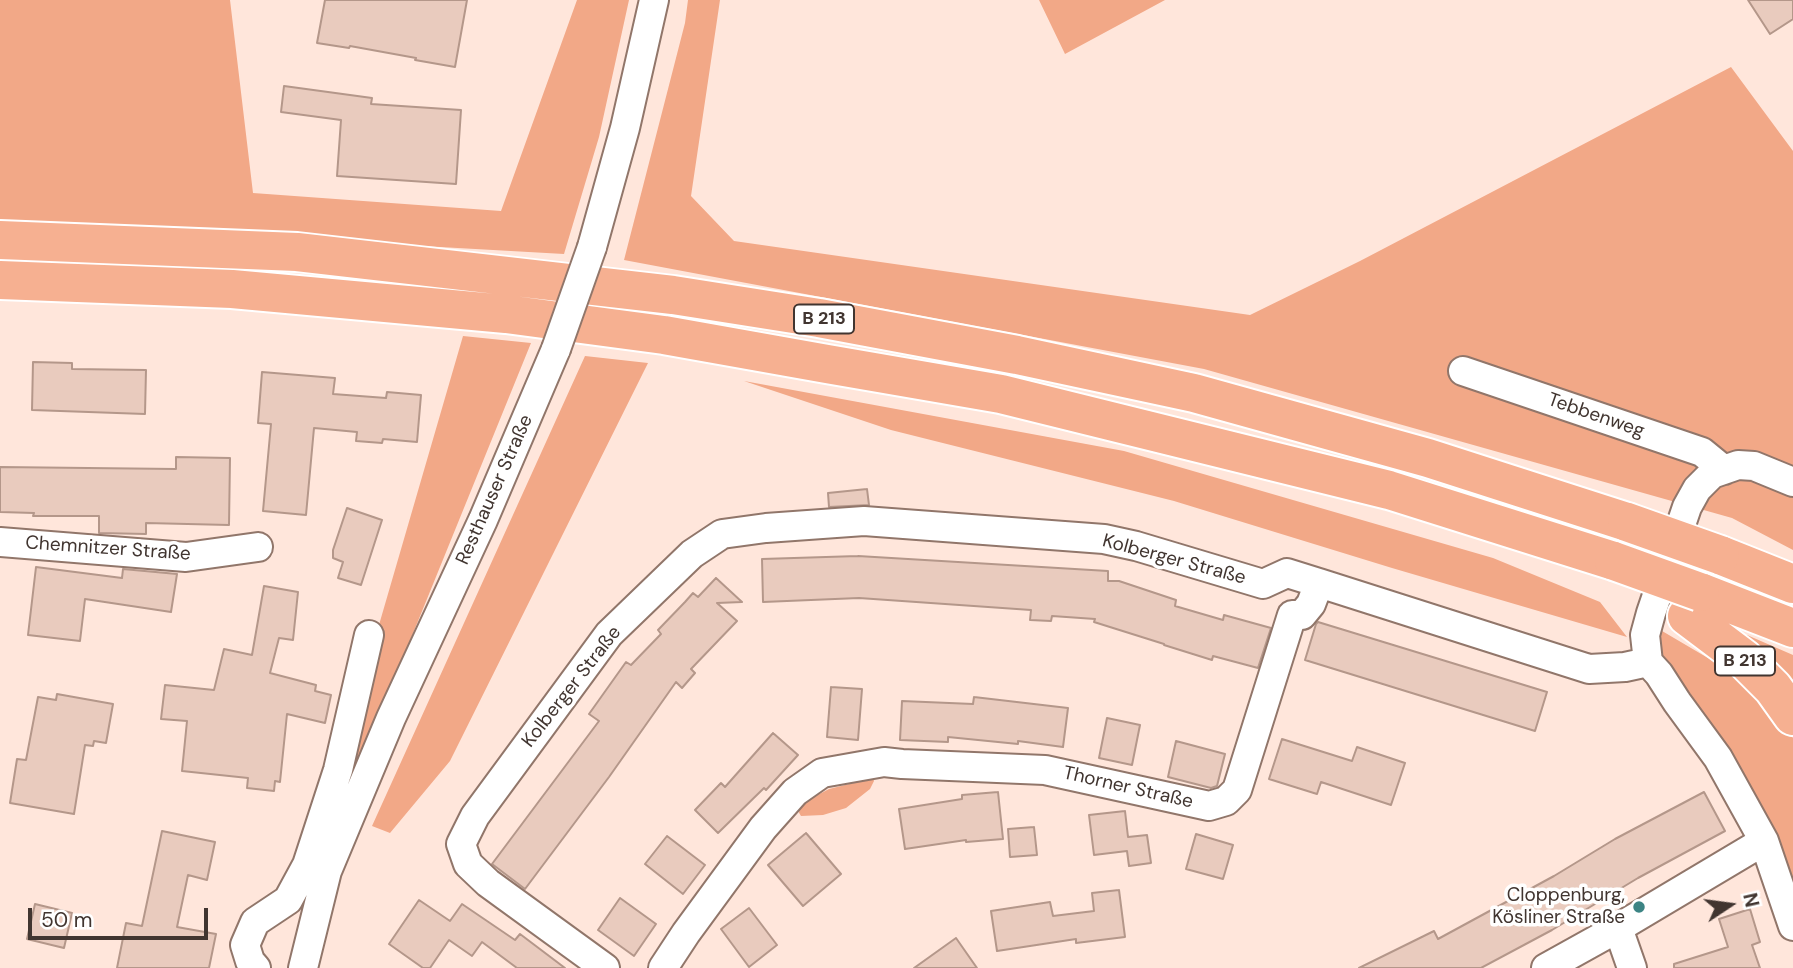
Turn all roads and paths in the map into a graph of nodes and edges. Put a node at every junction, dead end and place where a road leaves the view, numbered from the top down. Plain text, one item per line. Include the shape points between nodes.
1 (654, 0) edge
2 (0, 240) edge
3 (0, 280) edge
4 (1463, 371) dead end
5 (1724, 470) junction
6 (1793, 482) edge
7 (0, 542) edge
8 (258, 547) dead end
9 (1319, 583) junction
10 (1263, 584) junction
11 (1793, 584) edge
12 (1693, 604) junction
13 (1292, 615) junction
14 (1793, 628) edge
15 (369, 635) dead end
16 (1648, 662) junction
17 (1793, 716) edge
18 (1764, 841) junction
19 (1793, 926) edge
20 (1618, 928) junction
21 (256, 968) edge
22 (303, 968) edge
23 (605, 968) edge
24 (663, 968) edge
25 (1546, 968) edge
26 (1632, 968) edge

1 - 22 street, Resthauser Straße, bridge via 592,247 556,349 483,520 390,718 327,871
2 - 11 highway, B 213, bridge via 297,252 673,295 1017,355 1194,393 1428,458 1627,522
3 - 12 highway, B 213 via 232,289 506,314 664,335 1001,394 1389,489 1490,520 1511,547 1611,571
4 - 5 street, Tebbenweg via 1702,452
5 - 6 street via 1754,466
5 - 16 street via 1704,481 1687,507 1651,613 1646,635
7 - 8 street, Chemnitzer Straße via 186,557
9 - 10 street, Kolberger Straße via 1287,573
9 - 13 street, Thorner Straße via 1302,615
9 - 16 street via 1589,669
10 - 13 street, Kolberger Straße via 1279,608
10 - 23 street, Kolberger Straße via 1104,539 864,521 722,534 692,555 609,634 475,816 461,844 468,864 488,883
12 - 14 highway, B 213
12 - 17 highway, B 213 via 1773,688
13 - 24 street, Thorner Straße via 1237,790 1226,801 1209,806 1045,770 884,762 822,772 795,792 763,828
15 - 21 street via 338,770 307,865 288,900 255,922 245,945
16 - 18 street via 1718,758
18 - 19 street
18 - 20 street
20 - 25 street
20 - 26 street

